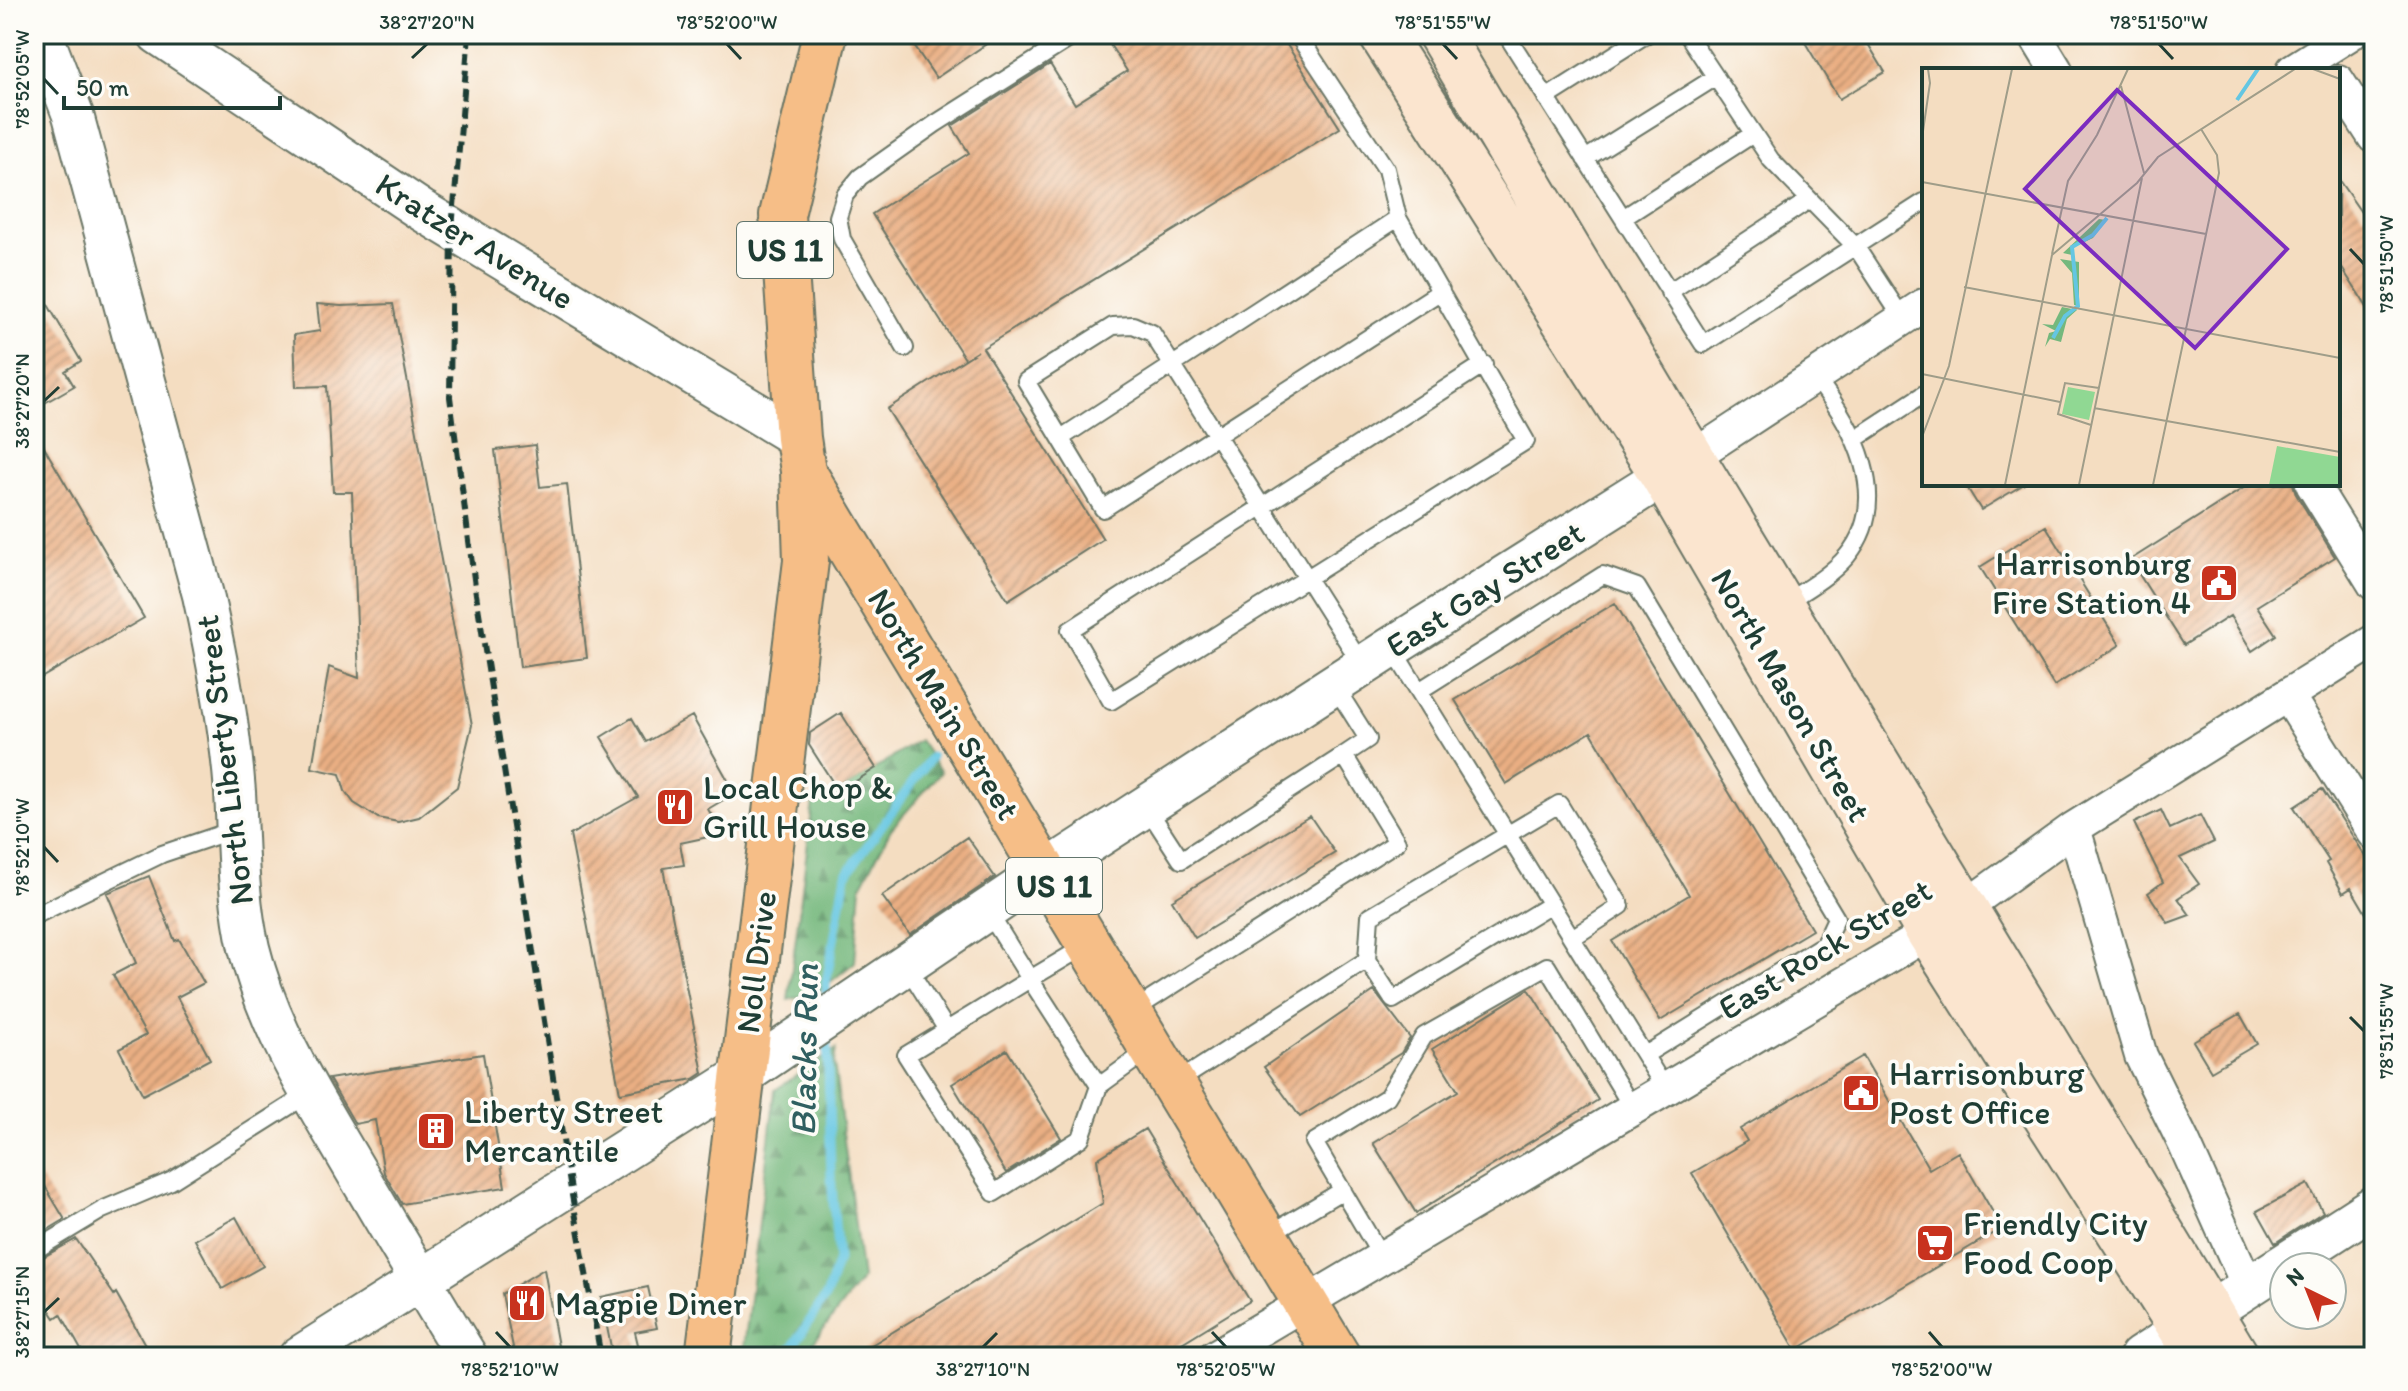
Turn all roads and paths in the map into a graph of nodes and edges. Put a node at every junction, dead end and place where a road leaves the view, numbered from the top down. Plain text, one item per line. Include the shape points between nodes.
1 (42, 34) edge
2 (158, 34) edge
3 (825, 34) edge
4 (1077, 34) edge
5 (1297, 34) edge
6 (1381, 34) edge
7 (1440, 34) edge
8 (1506, 34) edge
9 (1647, 34) edge
10 (1687, 34) edge
11 (2034, 34) edge
12 (2350, 34) edge
13 (2320, 52) edge
14 (2055, 68) edge
15 (2296, 68) edge
16 (1716, 77) junction
17 (2340, 84) edge
18 (1546, 98) junction
19 (1753, 134) junction
20 (2374, 137) edge
21 (1585, 159) junction
22 (1809, 200) junction
23 (1922, 203) edge
24 (1398, 218) junction
25 (1623, 218) junction
26 (1856, 247) junction
27 (1441, 291) junction
28 (1669, 292) junction
29 (1914, 312) edge
30 (905, 348) dead end
31 (1484, 364) junction
32 (1172, 365) junction
33 (1815, 377) junction
34 (1922, 395) edge
35 (1216, 436) junction
36 (1061, 438) junction
37 (1855, 439) junction
38 (801, 454) junction
39 (1678, 467) junction
40 (2313, 486) edge
41 (1261, 506) junction
42 (1307, 577) junction
43 (2374, 584) edge
44 (1782, 605) junction
45 (2374, 641) edge
46 (1363, 666) junction
47 (1419, 691) junction
48 (2288, 696) junction
49 (1344, 755) junction
50 (1146, 806) junction
51 (2074, 828) junction
52 (236, 829) junction
53 (1507, 833) junction
54 (2374, 833) edge
55 (1045, 871) junction
56 (1551, 904) junction
57 (1965, 907) junction
58 (987, 909) junction
59 (34, 916) edge
60 (1929, 933) junction
61 (1572, 938) junction
62 (1089, 944) junction
63 (1367, 960) junction
64 (905, 963) junction
65 (1030, 979) junction
66 (947, 1030) junction
67 (1140, 1030) junction
68 (1645, 1055) junction
69 (743, 1075) junction
70 (1173, 1085) junction
71 (1099, 1086) junction
72 (1666, 1090) junction
73 (310, 1093) junction
74 (1633, 1109) junction
75 (1343, 1190) junction
76 (2374, 1206) edge
77 (1265, 1237) junction
78 (34, 1251) edge
79 (1381, 1256) junction
80 (419, 1280) junction
81 (2248, 1286) junction
82 (1304, 1302) junction
83 (2197, 1333) edge
84 (299, 1357) edge
85 (467, 1357) edge
86 (708, 1357) edge
87 (1214, 1357) edge
88 (1338, 1357) edge
89 (2140, 1357) edge
90 (2237, 1357) edge

1 - 52 street, North Liberty Street via 73,115 203,595 225,712
2 - 38 street, Kratzer Avenue
3 - 38 main road, North Main Street / US 11 via 782,215
4 - 30 lane via 935,124 860,177 845,195 838,217 842,239
5 - 24 lane via 1386,169
6 - 39 main road, North Mason Street
7 - 39 main road, North Mason Street
8 - 18 lane
9 - 18 lane
10 - 16 lane
11 - 14 street
12 - 13 street
13 - 15 street
16 - 19 lane
16 - 21 lane
17 - 20 street
18 - 21 lane
19 - 22 lane
19 - 25 lane
21 - 25 lane
22 - 26 lane
22 - 28 lane
23 - 26 lane
24 - 27 lane
24 - 32 lane
25 - 28 lane
26 - 28 lane via 1703,344
26 - 29 lane
27 - 31 lane
27 - 35 lane
29 - 33 street, East Gay Street
31 - 41 lane
31 - 42 lane via 1526,441
32 - 35 lane
32 - 36 lane
32 - 36 lane via 1152,333 1120,325 1107,328 1026,381
33 - 37 lane
33 - 39 street, East Gay Street
34 - 37 lane
35 - 36 lane via 1103,509
35 - 41 lane
37 - 44 lane via 1867,476 1868,511 1859,535 1827,575
38 - 55 main road, North Main Street / US 11
38 - 69 main road, Noll Drive / US 11 via 806,561
39 - 44 main road, North Mason Street
39 - 46 street, East Gay Street
39 - 60 main road, North Mason Street
40 - 43 street
41 - 42 lane
41 - 42 lane via 1070,630 1111,701
42 - 46 lane
44 - 57 main road, North Mason Street
45 - 48 street, East Rock Street
46 - 47 lane
46 - 49 lane via 1368,739
46 - 50 street, East Gay Street
47 - 53 lane
47 - 68 lane via 1603,575 1637,587 1836,918 1824,944
48 - 51 street, East Rock Street
48 - 54 street
49 - 50 lane via 1181,860
49 - 67 lane via 1397,842
50 - 55 street, East Gay Street
51 - 57 street, East Rock Street
51 - 81 street via 2141,1056
52 - 59 lane via 162,854
52 - 73 street, North Liberty Street via 241,909 259,985
53 - 56 lane
53 - 61 lane via 1559,804 1621,906
53 - 63 lane via 1370,916
55 - 58 street, East Gay Street
55 - 62 main road, North Main Street / US 11
56 - 61 lane
56 - 63 lane via 1393,1000
57 - 60 street, East Rock Street
57 - 83 main road, North Mason Street
58 - 64 street, East Gay Street
58 - 65 lane
60 - 72 street, East Rock Street
60 - 83 main road, North Mason Street
61 - 68 lane
62 - 65 lane
62 - 67 main road, North Main Street / US 11
63 - 70 lane
64 - 66 lane
64 - 69 street, East Gay Street
65 - 66 lane
65 - 71 lane
66 - 71 lane via 906,1055 994,1193 1081,1138
67 - 70 main road, North Main Street / US 11
67 - 71 lane
68 - 72 lane
69 - 80 street, East Gay Street
69 - 86 main road, Noll Drive / US 11
70 - 77 main road, North Main Street / US 11
72 - 74 street, East Rock Street
73 - 78 lane via 171,1181 102,1210
73 - 80 street, North Liberty Street
74 - 75 lane via 1547,966 1424,1036 1387,1097 1314,1142
74 - 79 street, East Rock Street
75 - 77 lane
75 - 79 lane
76 - 81 street
77 - 82 main road, North Main Street / US 11
79 - 82 street, East Rock Street
80 - 84 street, East Gay Street
80 - 85 street, North Liberty Street
81 - 83 street
82 - 87 street, East Rock Street
82 - 88 main road, North Main Street / US 11
83 - 89 street
83 - 90 main road, North Mason Street

